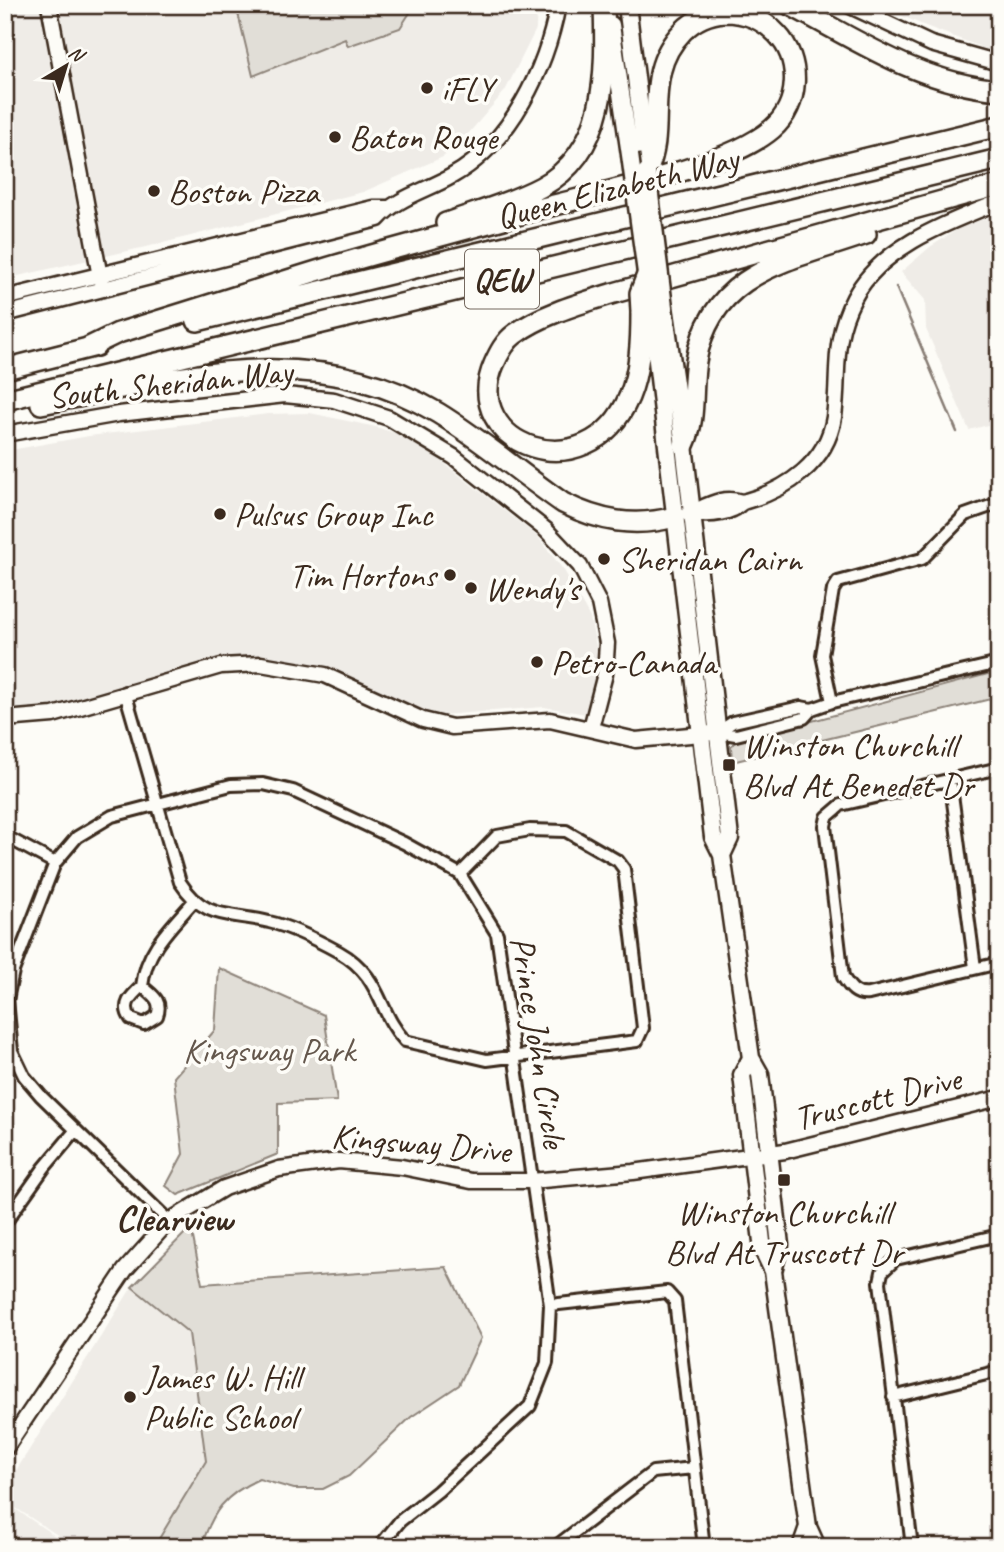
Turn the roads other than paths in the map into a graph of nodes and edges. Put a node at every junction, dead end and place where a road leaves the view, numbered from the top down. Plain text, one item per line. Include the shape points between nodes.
1 (49, 5) edge
2 (558, 5) edge
3 (604, 5) edge
4 (610, 5) edge
5 (627, 5) edge
6 (790, 5) edge
7 (848, 5) edge
8 (999, 63) edge
9 (999, 90) edge
10 (999, 127) edge
11 (643, 152) junction
12 (999, 159) edge
13 (647, 171) joint
14 (999, 185) edge
15 (999, 202) edge
16 (388, 208) junction
17 (323, 269) junction
18 (99, 275) junction
19 (647, 275) joint
20 (103, 290) junction
21 (5, 298) edge
22 (652, 310) junction
23 (5, 314) edge
24 (87, 348) junction
25 (5, 369) edge
26 (5, 400) edge
27 (5, 408) edge
28 (5, 434) edge
29 (684, 445) junction
30 (999, 503) edge
31 (682, 515) junction
32 (999, 663) edge
33 (125, 692) junction
34 (832, 702) junction
35 (5, 719) edge
36 (592, 728) junction
37 (718, 732) junction
38 (700, 735) junction
39 (999, 768) edge
40 (950, 779) junction
41 (158, 804) junction
42 (5, 836) edge
43 (722, 855) junction
44 (55, 863) junction
45 (460, 874) junction
46 (193, 902) junction
47 (999, 963) edge
48 (975, 968) junction
49 (9, 970) edge
50 (142, 986) dead end
51 (517, 1058) junction
52 (751, 1058) junction
53 (999, 1098) edge
54 (75, 1131) junction
55 (769, 1153) junction
56 (752, 1155) junction
57 (531, 1181) junction
58 (169, 1221) junction
59 (5, 1223) edge
60 (999, 1235) edge
61 (773, 1271) junction
62 (550, 1305) junction
63 (999, 1371) edge
64 (892, 1397) junction
65 (5, 1449) edge
66 (694, 1468) junction
67 (808, 1527) junction
68 (270, 1547) edge
69 (279, 1547) edge
70 (379, 1547) edge
71 (555, 1547) edge
72 (704, 1547) edge
73 (801, 1547) edge
74 (817, 1547) edge
75 (912, 1547) edge

1 - 18 street
2 - 16 street via 540,69 494,140 455,174
3 - 17 highway via 597,119 584,149 570,166 521,196
4 - 11 main road
5 - 11 main road
6 - 9 highway via 913,71 965,87
7 - 8 street via 930,44
10 - 24 highway, Queen Elizabeth Way / QEW
11 - 13 highway via 654,158
11 - 17 highway via 667,53 687,27 710,15 736,13 760,20 780,37 794,64 793,95 778,124 757,140 666,174
11 - 19 main road, bridge
12 - 26 highway, Queen Elizabeth Way / QEW
13 - 22 main road, bridge
14 - 22 highway via 614,293 534,324 514,334 492,368 487,385 490,407 502,428 533,448 557,452 586,446 607,431 633,386 640,343
14 - 29 highway via 765,269 733,289 704,329 695,364 693,427
15 - 31 street via 925,235 875,271 855,296 835,360 834,419 812,463 796,479 734,509 707,516
16 - 18 street
16 - 20 street via 378,219
17 - 24 highway via 118,333
18 - 20 street
18 - 21 street
19 - 22 highway, bridge via 640,293
20 - 23 street
22 - 29 main road
22 - 31 main road
24 - 25 highway, Queen Elizabeth Way / QEW
27 - 31 highway via 185,376 291,368 326,371 368,382 437,412 585,514 627,523
28 - 36 street, South Sheridan Way via 119,414 285,395 334,400 388,418 454,457 546,530 580,566 598,603 607,643
29 - 31 main road
30 - 34 street via 965,515 922,559 838,583 822,655
31 - 37 main road
31 - 38 main road
32 - 34 street
33 - 35 street via 53,715
33 - 36 street via 221,666 261,664 325,675 423,720 452,727 550,720
33 - 41 street
34 - 37 street via 733,722
36 - 38 street via 635,740
37 - 38 street
37 - 43 main road via 730,838
38 - 43 main road via 713,837
39 - 40 street
40 - 48 street
40 - 48 street via 841,805 827,817 843,977 861,995
41 - 44 street, Prince John Circle via 112,816 77,837
41 - 45 street, Prince John Circle via 231,785 263,784 293,791
41 - 46 street via 180,882
42 - 44 street
43 - 52 main road
44 - 49 street, Prince John Circle
45 - 51 street, Prince John Circle via 497,934
45 - 51 street via 498,836 530,830 566,831 624,869 643,1028 637,1041
46 - 50 street via 151,953
46 - 51 street via 209,910 272,922 339,952 376,985 405,1041 487,1060
47 - 48 street
49 - 54 street, Prince John Circle via 12,1051 24,1076
51 - 57 street, Prince John Circle
52 - 55 main road via 760,1074
52 - 56 main road via 742,1075
53 - 55 street, Truscott Drive
54 - 58 street, Prince John Circle
54 - 59 street
55 - 56 street, Truscott Drive
55 - 61 main road via 780,1245
56 - 57 street, Kingsway Drive
56 - 61 main road via 763,1250
57 - 58 street, Kingsway Drive via 454,1180 373,1163 305,1164 224,1188
57 - 62 street, Prince John Circle
58 - 65 street, Kingsway Drive via 125,1270
60 - 64 street via 896,1259 883,1272 880,1282
61 - 67 main road
62 - 66 street via 667,1292 675,1301
62 - 70 street, Prince John Circle via 547,1363 530,1406 439,1492 400,1521
63 - 64 street
64 - 75 street
66 - 71 street via 653,1472
66 - 72 street
67 - 73 main road
67 - 74 main road
68 - 69 street

